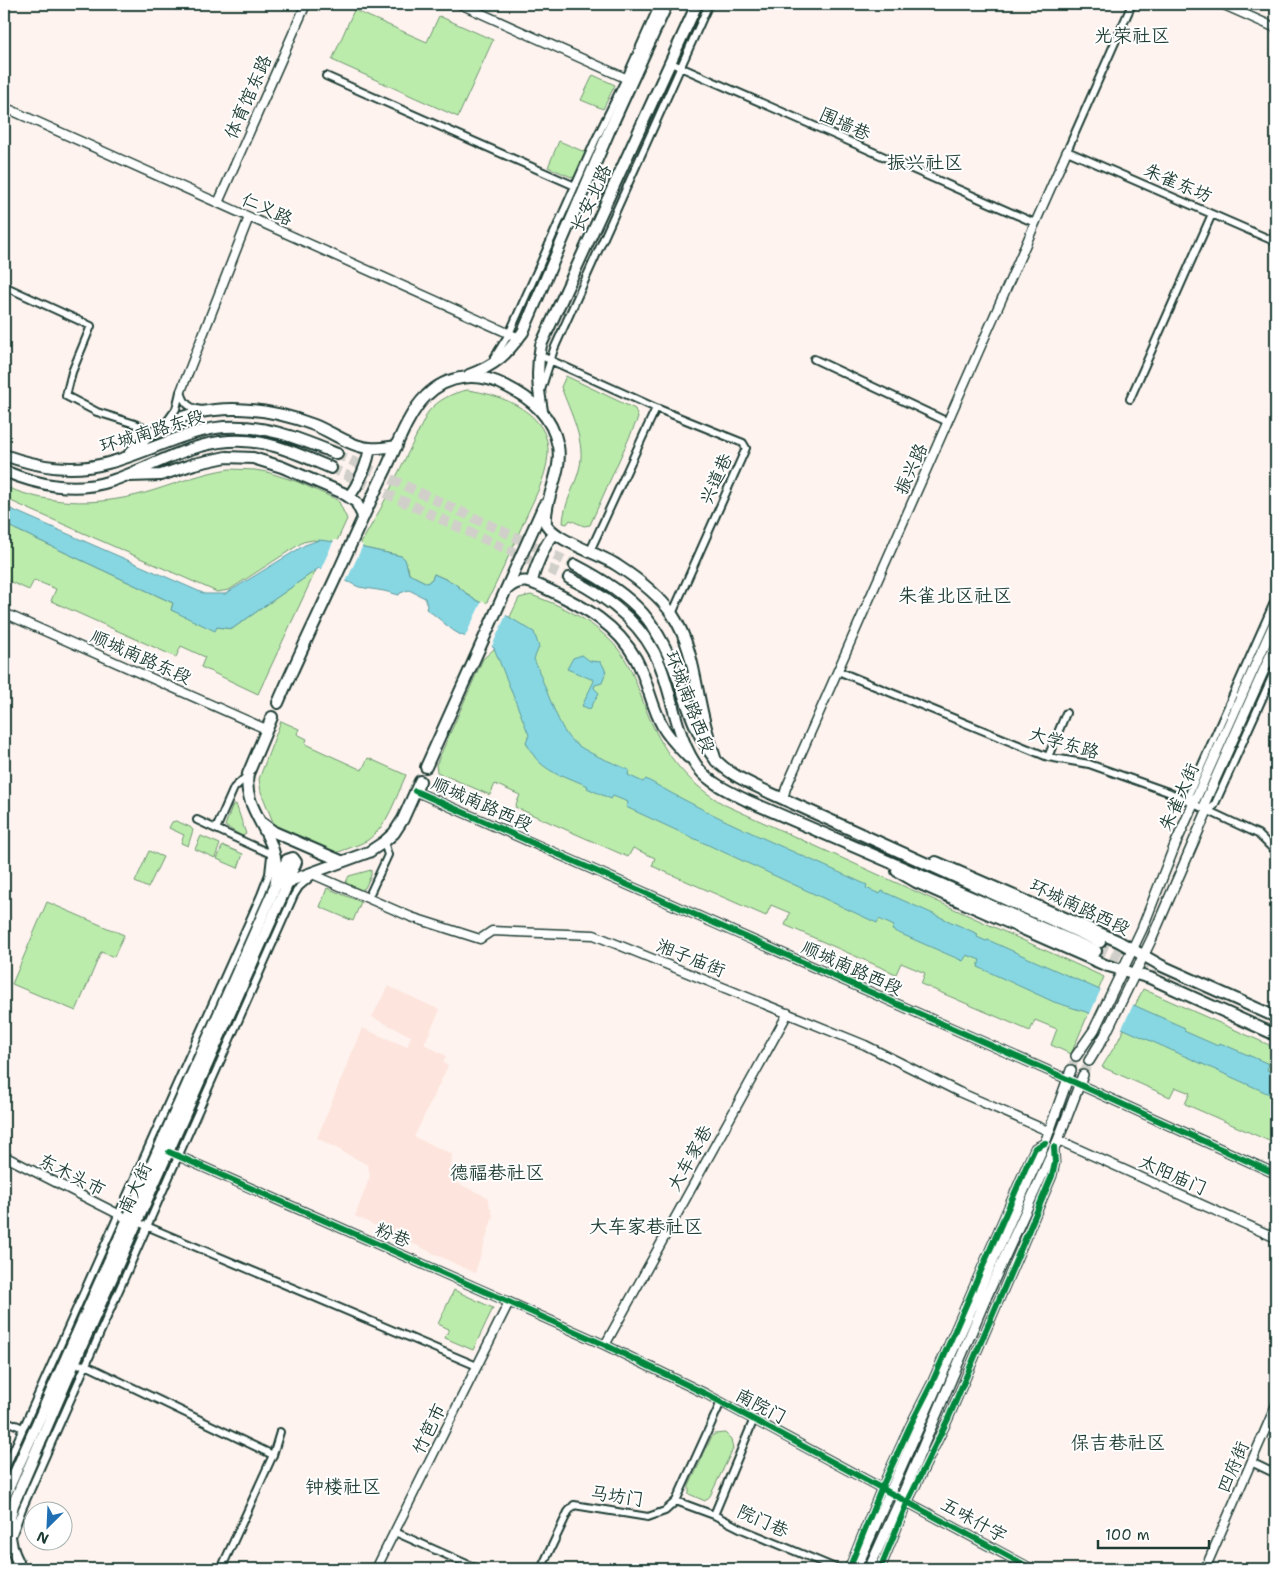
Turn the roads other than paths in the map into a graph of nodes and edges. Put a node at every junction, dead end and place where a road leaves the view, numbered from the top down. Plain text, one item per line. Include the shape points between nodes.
1 (306, 4) edge
2 (460, 4) edge
3 (660, 4) edge
4 (667, 4) edge
5 (697, 4) edge
6 (708, 4) edge
7 (1132, 4) edge
8 (1223, 4) edge
9 (1276, 28) edge
10 (676, 65) junction
11 (326, 76) dead end
12 (629, 79) junction
13 (4, 107) edge
14 (1067, 151) junction
15 (575, 186) junction
16 (218, 203) junction
17 (1212, 214) junction
18 (249, 217) junction
19 (1035, 223) junction
20 (1276, 242) edge
21 (4, 286) edge
22 (514, 336) junction
23 (539, 354) junction
24 (814, 359) dead end
25 (551, 360) junction
26 (468, 376) junction
27 (181, 391) junction
28 (540, 399) junction
29 (1130, 399) dead end
30 (656, 408) junction
31 (209, 411) junction
32 (542, 411) junction
33 (948, 422) junction
34 (164, 425) junction
35 (154, 432) junction
36 (397, 446) junction
37 (369, 448) junction
38 (337, 454) tunnel mouth
39 (4, 455) edge
40 (124, 458) junction
41 (331, 468) tunnel mouth
42 (4, 471) edge
43 (123, 477) junction
44 (553, 484) junction
45 (349, 496) junction
46 (363, 516) junction
47 (555, 534) junction
48 (590, 551) junction
49 (575, 565) tunnel mouth
50 (569, 578) tunnel mouth
51 (532, 583) junction
52 (505, 590) junction
53 (1276, 598) edge
54 (4, 613) edge
55 (672, 614) junction
56 (1276, 619) edge
57 (1276, 643) edge
58 (1276, 668) edge
59 (838, 671) junction
60 (278, 703) dead end
61 (1066, 713) dead end
62 (272, 717) dead end
63 (266, 729) junction
64 (1048, 757) junction
65 (716, 760) junction
66 (426, 767) dead end
67 (699, 769) junction
68 (248, 774) junction
69 (420, 781) dead end
70 (415, 791) junction
71 (783, 799) junction
72 (1194, 804) junction
73 (1207, 811) junction
74 (197, 820) dead end
75 (261, 823) junction
76 (216, 829) junction
77 (865, 836) junction
78 (384, 842) junction
79 (1276, 852) edge
80 (273, 853) junction
81 (876, 856) junction
82 (336, 863) junction
83 (312, 874) junction
84 (276, 887) junction
85 (282, 896) junction
86 (368, 898) junction
87 (1132, 949) junction
88 (1143, 955) junction
89 (1121, 971) junction
90 (1134, 974) junction
91 (788, 1013) junction
92 (1276, 1017) edge
93 (1276, 1035) edge
94 (1076, 1056) tunnel mouth
95 (1089, 1061) tunnel mouth
96 (1071, 1070) tunnel mouth
97 (1083, 1075) tunnel mouth
98 (1067, 1079) junction
99 (1079, 1085) junction
100 (1048, 1132) junction
101 (1056, 1144) junction
102 (174, 1154) junction
103 (4, 1156) edge
104 (1276, 1174) edge
105 (128, 1219) junction
106 (147, 1226) junction
107 (1276, 1238) edge
108 (509, 1302) junction
109 (605, 1345) junction
110 (74, 1364) junction
111 (86, 1365) junction
112 (477, 1366) junction
113 (721, 1402) junction
114 (1276, 1405) edge
115 (754, 1419) junction
116 (4, 1420) edge
117 (23, 1428) junction
118 (280, 1432) dead end
119 (272, 1455) junction
120 (1252, 1462) junction
121 (4, 1471) edge
122 (1276, 1474) edge
123 (886, 1489) junction
124 (4, 1498) edge
125 (905, 1499) junction
126 (676, 1501) junction
127 (714, 1515) junction
128 (396, 1532) junction
129 (8, 1547) edge
130 (19, 1566) edge
131 (221, 1569) edge
132 (376, 1569) edge
133 (478, 1569) edge
134 (541, 1569) edge
135 (838, 1569) edge
136 (849, 1569) edge
137 (856, 1569) edge
138 (869, 1569) edge
139 (880, 1569) edge
140 (1032, 1569) edge
141 (1205, 1569) edge

1 - 16 street, 体育馆东路
2 - 12 street
3 - 12 street
4 - 12 main road, 长安北路
5 - 10 main road, 长安北路
6 - 10 street
7 - 14 street
8 - 9 street
10 - 19 street, 围墙巷
10 - 23 main road, 长安北路
10 - 25 street
11 - 15 street
12 - 15 street
12 - 22 main road, 长安北路 via 523,332
13 - 16 street, 仁义路
14 - 17 street, 朱雀东坊
14 - 19 street, 振兴路
15 - 22 street
16 - 18 street, 仁义路
17 - 20 street, 朱雀东坊
17 - 29 street
18 - 22 street, 仁义路
18 - 27 street
19 - 33 street, 振兴路
21 - 35 street via 91,326 66,396 97,412
22 - 26 main road, 长安北路 via 502,358
23 - 25 street, 兴道巷
23 - 28 main road, 长安北路
24 - 33 street
25 - 28 street
25 - 30 street, 兴道巷
26 - 32 main road via 503,384
26 - 36 main road, 长安北路 via 438,386 425,396
27 - 31 street via 187,405
27 - 34 street via 176,409
28 - 32 main road, 长安北路
30 - 48 street
30 - 55 street, 兴道巷 via 743,443 746,448
31 - 34 main road
31 - 37 main road via 238,408 276,413
32 - 44 main road via 550,422 559,448 559,464
33 - 59 street, 振兴路
34 - 35 main road
35 - 40 main road
36 - 37 main road
36 - 46 main road, 长安北路
37 - 45 main road via 370,454
38 - 40 main road, 环城南路东段 via 279,432 234,427 193,433
39 - 40 main road, 环城南路东段 via 55,468 106,464
41 - 43 main road, 环城南路东段 via 266,444 229,441 173,454
42 - 43 main road, 环城南路东段 via 37,483 70,487
43 - 45 main road via 160,475 214,458 240,457 282,466
44 - 47 main road via 545,516 546,524
44 - 52 main road
45 - 46 main road
46 - 60 main road, 长安北路
47 - 48 main road
47 - 51 main road
48 - 55 main road via 632,575
49 - 65 main road, 环城南路西段 via 628,598 656,628 672,661 697,732
50 - 67 main road, 环城南路西段 via 588,587 626,614 651,647 686,745
51 - 52 main road via 520,581
51 - 67 main road via 586,609 615,631 636,660 663,727
52 - 66 main road
53 - 72 street via 1189,794
54 - 63 street, 顺城南路东段
55 - 65 main road via 692,663
56 - 72 main road, 朱雀大街
57 - 73 main road, 朱雀大街 via 1205,802
58 - 73 street via 1214,806
59 - 64 street, 大学东路
59 - 71 street, 振兴路
61 - 64 street
62 - 63 main road
63 - 68 main road
64 - 72 street, 大学东路 via 1089,764
65 - 71 main road, 环城南路西段 via 742,779
67 - 81 main road, 环城南路西段 via 720,786 746,800
68 - 75 main road, 南大街 via 247,791
68 - 76 street via 234,788
69 - 70 main road, 南大街
70 - 78 main road, 南大街 via 403,819
70 - 98 street, 顺城南路西段
71 - 77 main road, 环城南路西段
72 - 73 street, 大学东路
72 - 87 main road, 朱雀大街
73 - 79 street, 大学东路 via 1258,834
73 - 88 main road, 朱雀大街
74 - 76 street
75 - 80 main road, 南大街
75 - 82 main road
76 - 80 street
77 - 81 main road, 环城南路西段 via 1098,946
77 - 87 main road, 环城南路西段 via 961,872
78 - 82 main road, 南大街 via 369,852
78 - 86 street via 388,855
80 - 84 main road, 南大街
80 - 105 street via 261,895
81 - 89 main road, 环城南路西段 via 916,882
82 - 83 main road, 南大街
83 - 85 main road, 南大街 via 292,880
83 - 86 street, 湘子庙街
83 - 102 street via 294,895
84 - 85 main road via 287,860 293,858 296,864 285,881
84 - 105 main road, 南大街
85 - 102 main road, 南大街
86 - 91 street, 湘子庙街 via 411,917 480,938 492,931 594,935
87 - 88 main road, 环城南路西段
87 - 89 main road, 朱雀大街
88 - 90 main road, 朱雀大街
88 - 92 main road, 环城南路西段
89 - 90 main road, 环城南路西段
89 - 94 main road, 朱雀大街 via 1094,1030
90 - 93 main road, 环城南路西段 via 1150,978
90 - 95 main road, 朱雀大街
91 - 100 street, 湘子庙街 via 866,1045
91 - 109 street, 大车家巷
96 - 98 main road
97 - 99 main road
98 - 99 street, 顺城南路西段
98 - 100 main road
99 - 101 main road
99 - 104 street, 顺城南路西段
100 - 123 main road
101 - 107 street, 太阳庙门
101 - 125 main road via 986,1298
101 - 125 street via 1052,1176 942,1431
102 - 105 main road, 南大街
102 - 106 street
102 - 108 street, 粉巷
103 - 105 street, 东木头市
105 - 106 street
105 - 110 main road, 南大街
105 - 117 street
105 - 124 main road, 南大街
106 - 111 street
106 - 112 street
108 - 109 street, 粉巷
108 - 112 street, 竹笆市
109 - 113 street, 南院门
110 - 111 street
110 - 129 main road, 南大街 via 13,1505
111 - 119 street
111 - 129 street
112 - 128 street, 竹笆市
113 - 115 street, 南院门
113 - 126 street
114 - 120 street, 四府街
115 - 123 street, 南院门
115 - 127 street, 南院门
116 - 117 street
117 - 121 street
118 - 119 street
119 - 131 street
120 - 122 street
120 - 141 street, 四府街
123 - 125 street, 南院门
123 - 136 street
123 - 137 main road
125 - 138 main road
125 - 139 street
125 - 140 street, 五味什字
126 - 127 street, 院门巷
126 - 134 street, 马坊门 via 665,1511 648,1517 574,1505
127 - 135 street, 院门巷
128 - 132 street, 竹笆市
128 - 133 street
129 - 130 main road, 南大街

